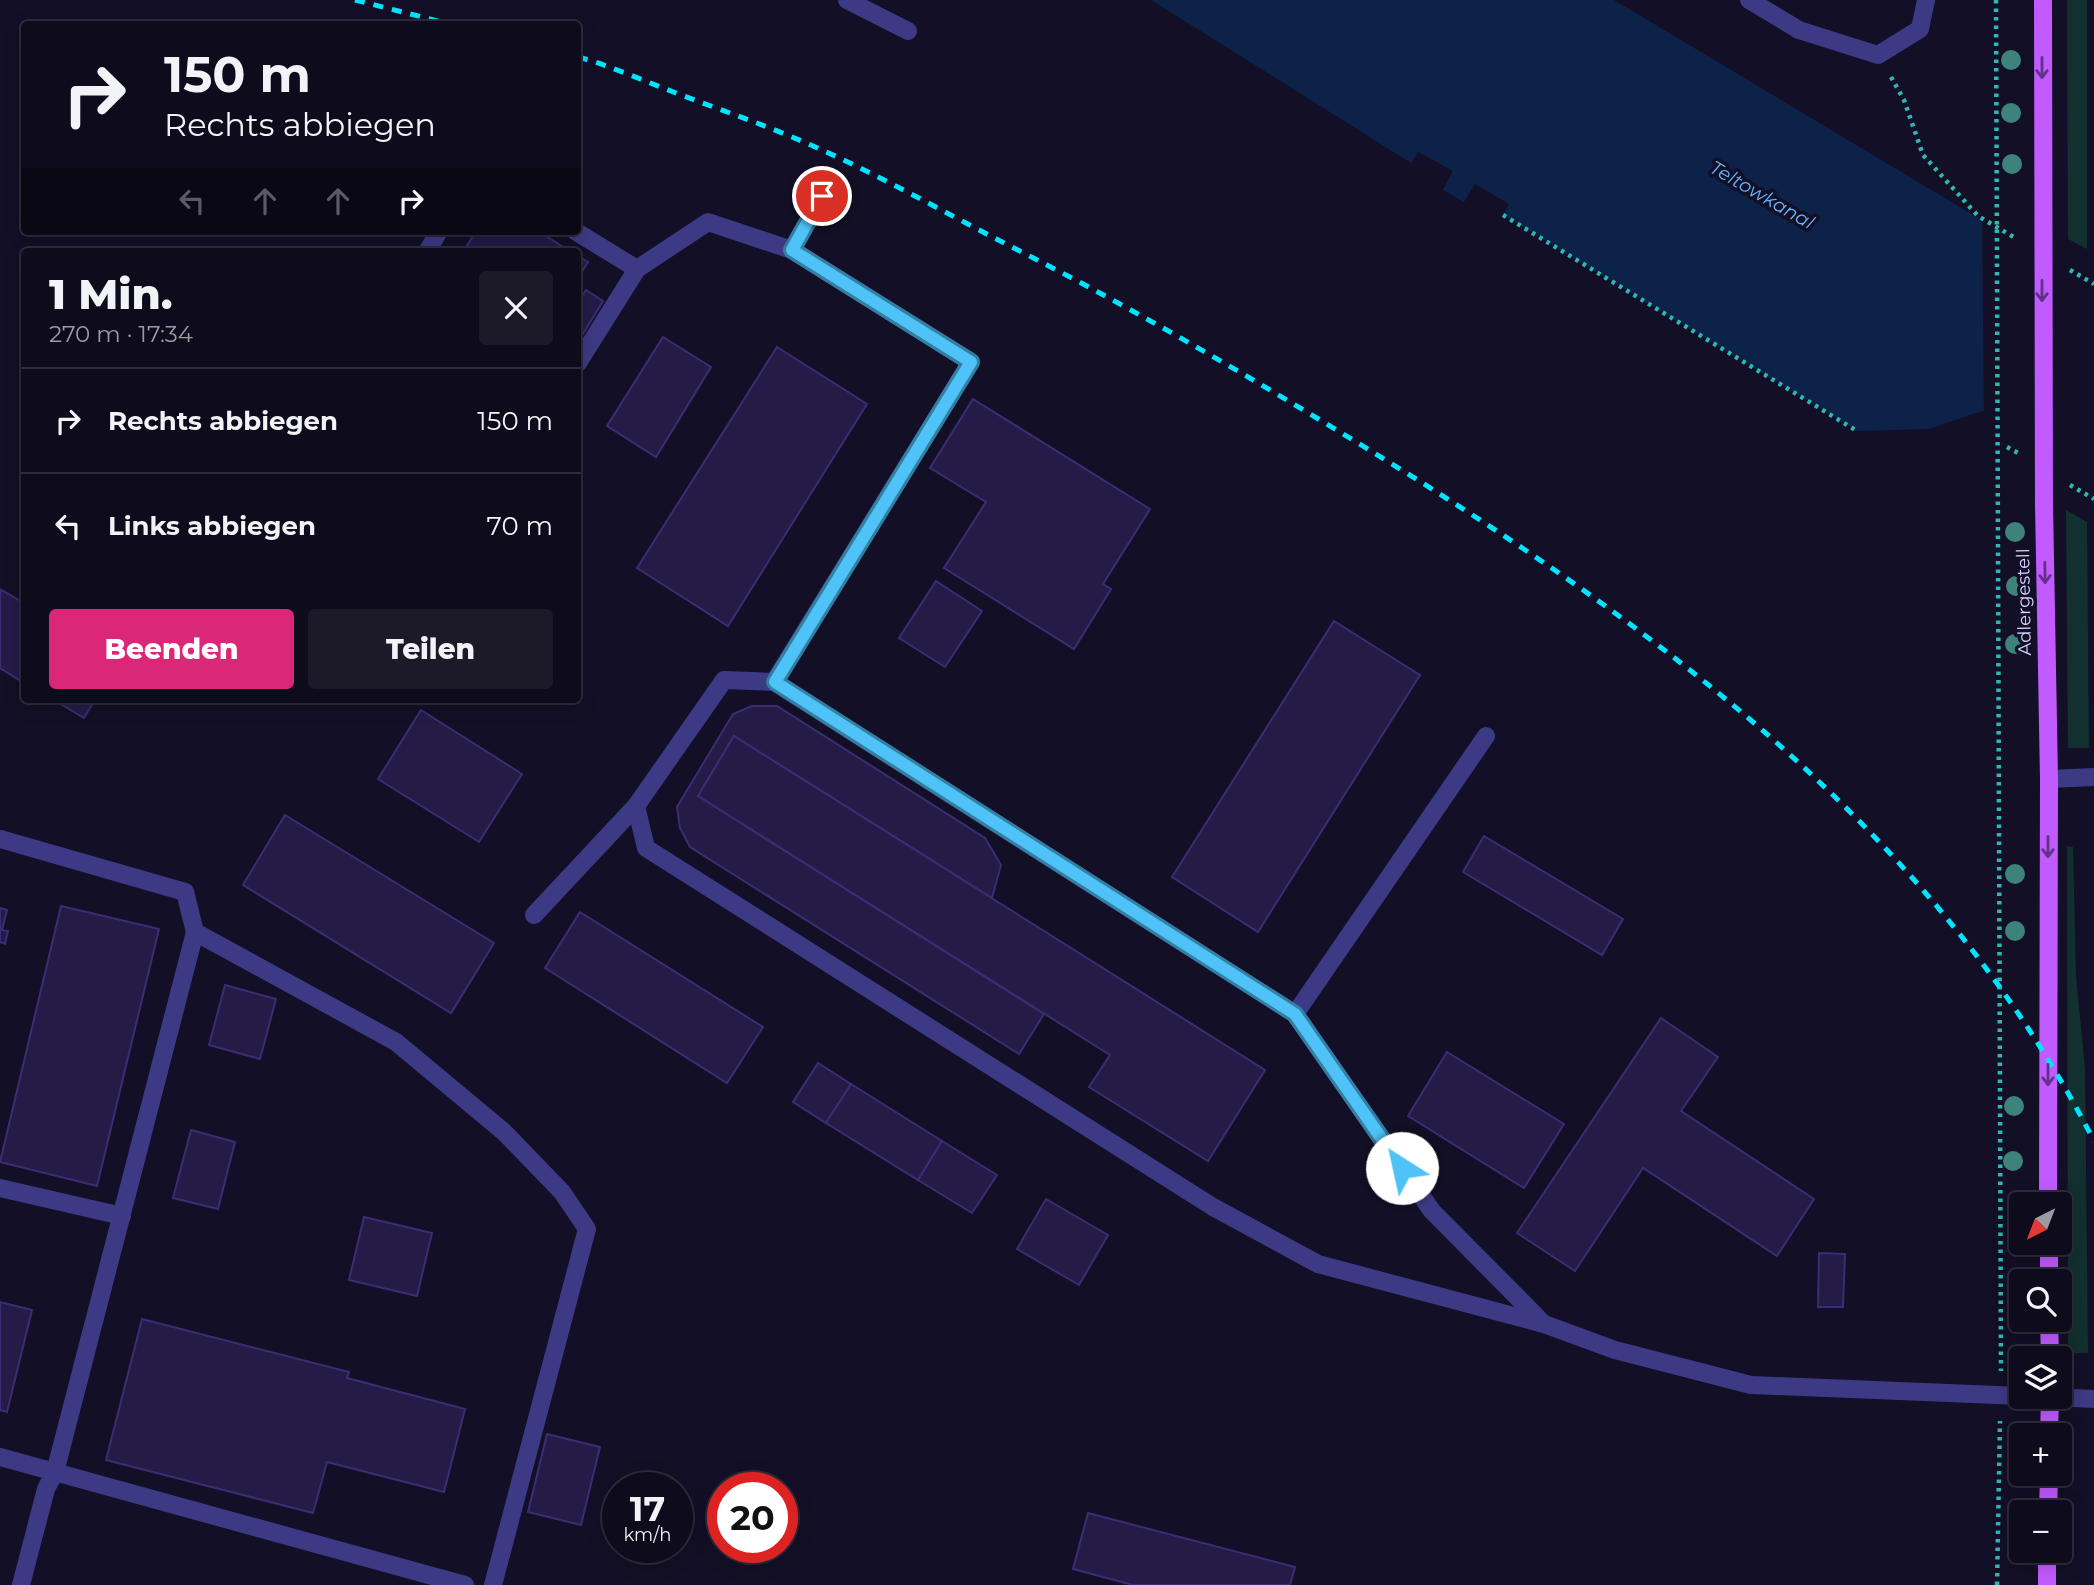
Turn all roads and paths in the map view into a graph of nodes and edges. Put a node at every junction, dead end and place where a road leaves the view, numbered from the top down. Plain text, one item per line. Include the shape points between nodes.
1 (847, 0) edge
2 (1749, 0) edge
3 (1926, 0) edge
4 (1996, 0) edge
5 (2043, 0) edge
6 (908, 31) dead end
7 (1878, 55) junction
8 (822, 196) dead end
9 (1503, 215) dead end
10 (581, 235) edge
11 (2024, 243) dead end
12 (792, 250) junction
13 (2059, 263) dead end
14 (637, 270) junction
15 (2094, 284) edge
16 (581, 358) edge
17 (1857, 431) dead end
18 (775, 682) junction
19 (1486, 736) dead end
20 (2094, 777) edge
21 (2049, 779) junction
22 (636, 806) junction
23 (0, 839) edge
24 (534, 915) dead end
25 (195, 932) junction
26 (1295, 1014) junction
27 (0, 1188) edge
28 (2049, 1192) edge
29 (122, 1216) junction
30 (1544, 1324) junction
31 (2001, 1394) junction
32 (2009, 1395) edge
33 (2072, 1398) edge
34 (2094, 1399) edge
35 (0, 1457) edge
36 (55, 1472) junction
37 (2047, 1563) edge
38 (21, 1585) edge
39 (465, 1585) edge
40 (493, 1585) edge
41 (1997, 1585) edge
42 (2047, 1585) edge

1 - 6 street
2 - 7 street via 1799,30
3 - 7 street via 1920,30
4 - 31 path
5 -> 21 main road, Adlergestell via 2043,505
7 - 11 path via 1904,100 1923,155 1978,216
8 - 12 street
9 - 17 path
10 - 14 street
12 - 14 street via 708,222
12 - 18 street via 971,362
13 - 15 path
14 - 16 street
18 - 22 street via 724,680
18 - 26 street
19 - 26 street
20 - 21 street
21 -> 28 main road, Adlergestell
22 - 24 street
22 - 30 street via 646,848 1213,1207 1318,1264
23 - 25 street via 185,892
25 - 29 street
25 - 40 street via 396,1042 504,1132 562,1192 587,1229
26 - 30 street via 1432,1211
27 - 29 street
29 - 36 street
30 - 31 street via 1615,1350 1751,1385
31 - 32 street
31 - 41 path
33 - 34 street
35 - 36 street
36 - 38 street via 46,1489
36 - 39 street
37 - 42 main road

